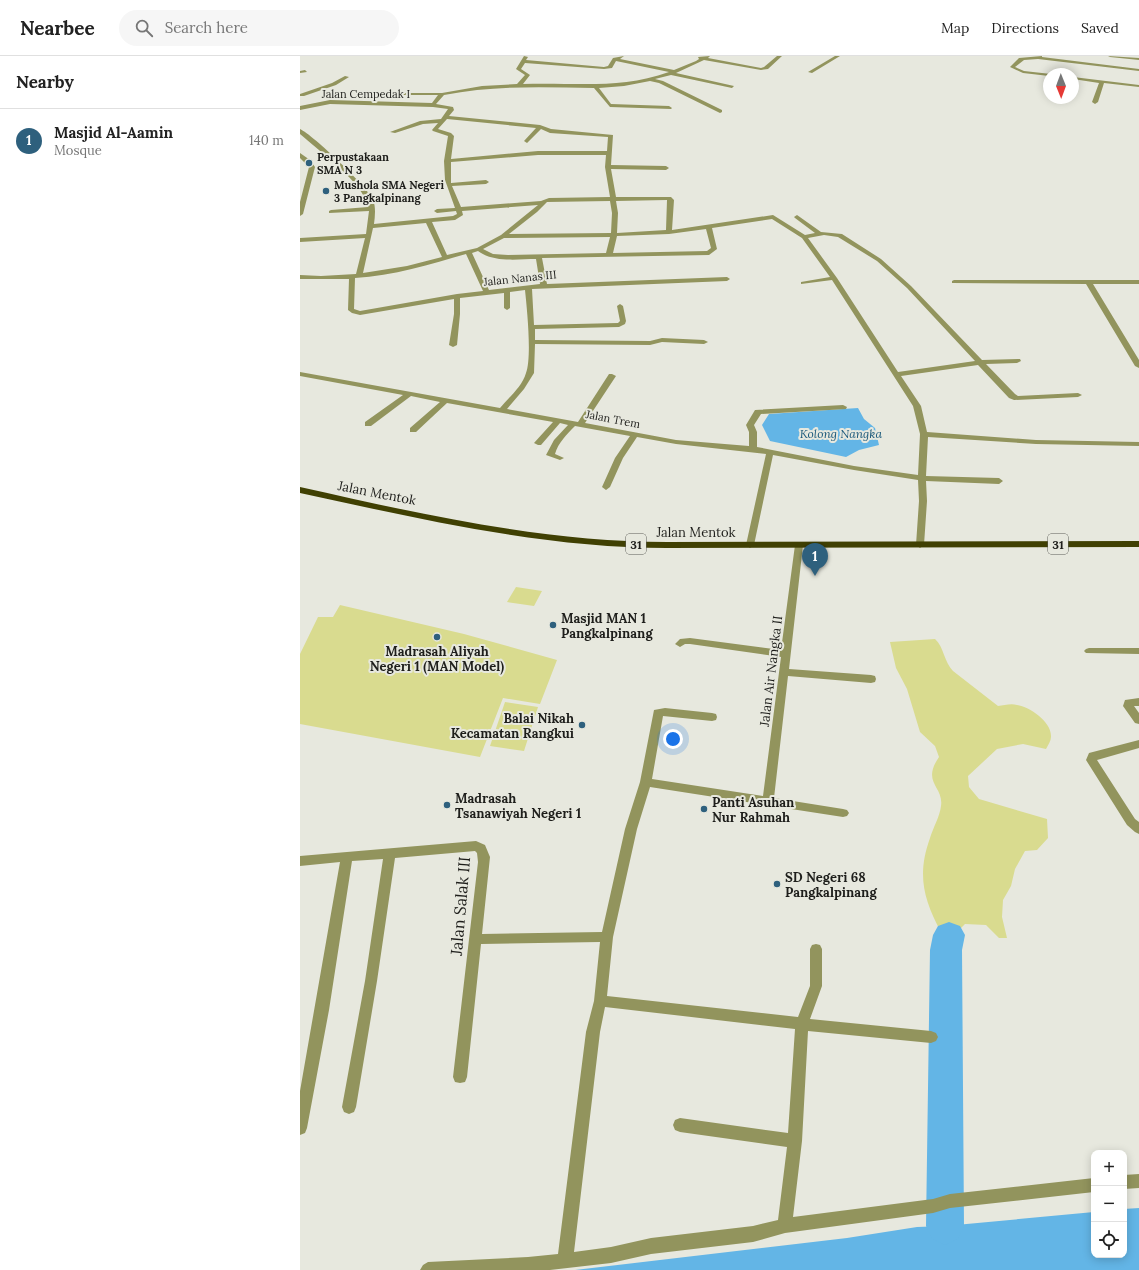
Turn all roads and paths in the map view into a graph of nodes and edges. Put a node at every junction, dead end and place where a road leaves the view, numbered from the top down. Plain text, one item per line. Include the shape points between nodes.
1 (528, 56) edge
2 (622, 56) edge
3 (694, 56) edge
4 (780, 56) edge
5 (838, 56) edge
6 (1110, 56) edge
7 (706, 57) edge
8 (1039, 57) edge
9 (1127, 57) edge
10 (615, 59) junction
11 (1139, 59) edge
12 (522, 61) junction
13 (1120, 68) junction
14 (1139, 70) edge
15 (672, 72) junction
16 (810, 72) dead end
17 (1043, 74) edge
18 (347, 77) dead end
19 (647, 79) junction
20 (1079, 79) edge
21 (1102, 81) junction
22 (519, 85) junction
23 (595, 86) junction
24 (1139, 86) edge
25 (732, 87) dead end
26 (380, 94) dead end
27 (442, 94) junction
28 (301, 95) edge
29 (309, 98) dead end
30 (315, 100) dead end
31 (1096, 102) dead end
32 (322, 103) junction
33 (433, 105) junction
34 (300, 108) edge
35 (669, 108) dead end
36 (720, 110) dead end
37 (443, 119) junction
38 (540, 127) junction
39 (300, 131) edge
40 (393, 132) dead end
41 (527, 141) dead end
42 (608, 153) junction
43 (300, 155) edge
44 (447, 161) junction
45 (608, 167) junction
46 (666, 168) dead end
47 (486, 182) dead end
48 (449, 186) junction
49 (614, 199) junction
50 (542, 203) junction
51 (372, 209) junction
52 (459, 209) junction
53 (437, 211) dead end
54 (331, 212) dead end
55 (300, 214) edge
56 (797, 217) dead end
57 (428, 221) junction
58 (370, 226) junction
59 (708, 226) junction
60 (670, 232) junction
61 (820, 234) junction
62 (614, 235) junction
63 (369, 236) junction
64 (503, 236) junction
65 (804, 237) junction
66 (300, 240) edge
67 (479, 249) junction
68 (468, 252) junction
69 (609, 255) junction
70 (539, 257) junction
71 (446, 259) junction
72 (355, 276) junction
73 (300, 277) edge
74 (834, 278) junction
75 (727, 279) dead end
76 (954, 282) dead end
77 (1088, 282) junction
78 (1139, 282) edge
79 (803, 283) dead end
80 (544, 286) junction
81 (528, 288) junction
82 (507, 290) junction
83 (487, 293) junction
84 (457, 296) junction
85 (620, 306) dead end
86 (507, 308) dead end
87 (619, 324) junction
88 (531, 327) junction
89 (531, 342) junction
90 (704, 342) dead end
91 (618, 343) junction
92 (452, 345) dead end
93 (1017, 361) dead end
94 (981, 362) junction
95 (1139, 366) edge
96 (300, 374) edge
97 (896, 375) junction
98 (612, 376) dead end
99 (409, 394) junction
100 (1078, 395) dead end
101 (446, 400) junction
102 (843, 407) dead end
103 (502, 410) junction
104 (559, 420) junction
105 (577, 423) junction
106 (368, 424) dead end
107 (413, 430) dead end
108 (924, 434) junction
109 (635, 435) junction
110 (538, 442) dead end
111 (1139, 444) edge
112 (752, 449) junction
113 (770, 452) junction
114 (560, 458) dead end
115 (922, 478) junction
116 (999, 481) dead end
117 (606, 487) dead end
118 (300, 490) edge
119 (920, 544) junction
120 (1139, 544) edge
121 (750, 545) junction
122 (799, 545) junction
123 (680, 644) dead end
124 (1089, 651) dead end
125 (1139, 651) edge
126 (786, 654) junction
127 (784, 672) junction
128 (871, 679) dead end
129 (1139, 702) edge
130 (712, 717) dead end
131 (1139, 720) edge
132 (1139, 744) edge
133 (646, 782) junction
134 (768, 801) junction
135 (843, 814) dead end
136 (1139, 829) edge
137 (390, 853) junction
138 (347, 857) junction
139 (300, 861) edge
140 (607, 937) junction
141 (474, 939) junction
142 (816, 950) dead end
143 (600, 1001) junction
144 (802, 1024) junction
145 (931, 1037) dead end
146 (460, 1077) dead end
147 (349, 1107) dead end
148 (301, 1114) edge
149 (680, 1125) dead end
150 (300, 1128) edge
151 (795, 1140) junction
152 (1139, 1181) edge
153 (1127, 1182) edge
154 (1091, 1185) edge
155 (785, 1226) junction
156 (565, 1261) junction
157 (428, 1270) edge

1 - 12 street
2 - 10 street
3 - 7 street
4 - 7 street via 761,69
5 - 16 street
6 - 9 street
7 - 15 street
8 - 13 street
8 - 17 street via 1020,58 1012,67 1023,72
9 - 11 street
9 - 13 street
10 - 12 street via 610,67 604,68
10 - 15 street
12 - 22 street via 518,69 528,74
13 - 14 street
15 - 19 street
15 - 25 street
18 - 28 street
19 - 23 street via 621,85
19 - 36 street via 661,82
20 - 21 street
21 - 24 street
21 - 31 street
22 - 23 street
22 - 27 street
23 - 35 street via 610,105
26 - 27 street
27 - 33 street
28 - 29 street
30 - 32 street
32 - 33 street, Jalan Cempedak I
32 - 34 street, Jalan Cempedak I
33 - 37 street, Jalan Cempedak I via 451,108
37 - 38 street
37 - 40 street
37 - 44 street via 435,130 451,136
38 - 41 street
38 - 42 street via 550,131 610,135
39 - 51 street via 353,177 368,195
42 - 44 street via 538,153
42 - 45 street
43 - 55 street via 312,167
44 - 48 street
45 - 46 street
45 - 49 street
47 - 48 street
48 - 52 street
49 - 50 street via 547,200
49 - 60 street via 670,200
49 - 62 street
50 - 52 street
50 - 64 street
51 - 54 street
51 - 58 street
52 - 53 street
52 - 57 street via 460,215 457,217
56 - 61 street
57 - 58 street
57 - 71 street
58 - 63 street
59 - 60 street
59 - 65 street via 769,216
59 - 69 street via 714,249 709,252
60 - 62 street
61 - 65 street
61 - 94 street via 840,235 879,260 909,287
62 - 64 street
62 - 69 street
63 - 66 street
63 - 72 street
64 - 67 street
65 - 74 street
67 - 68 street
67 - 70 street via 484,254
68 - 71 street
68 - 83 street
69 - 70 street
70 - 80 street
71 - 72 street
72 - 73 street
72 - 84 street, Jalan Nanas III via 351,307 352,311 357,313
74 - 79 street
74 - 97 street
75 - 80 street, Jalan Nanas III
76 - 77 street
77 - 78 street
77 - 95 street
80 - 81 street, Jalan Nanas III
81 - 82 street, Jalan Nanas III
81 - 88 street
82 - 83 street, Jalan Nanas III
82 - 86 street
83 - 84 street, Jalan Nanas III
84 - 92 street
85 - 87 street via 623,321
87 - 88 street
87 - 91 street
88 - 89 street
89 - 91 street
89 - 103 street via 530,373
90 - 91 street via 662,340 653,343
93 - 94 street
94 - 97 street
94 - 100 street via 1014,397
96 - 99 street, Jalan Trem
97 - 108 street via 917,406
98 - 105 street
99 - 101 street, Jalan Trem
99 - 106 street
101 - 103 street, Jalan Trem
101 - 107 street
102 - 112 street via 758,412 750,425 753,432
103 - 104 street, Jalan Trem
104 - 105 street, Jalan Trem
104 - 110 street
105 - 109 street, Jalan Trem
105 - 114 street via 550,452 550,455
108 - 111 street via 1036,442
108 - 115 street
109 - 112 street, Jalan Trem via 676,442
109 - 117 street via 619,458
112 - 113 street, Jalan Trem
113 - 115 street, Jalan Trem
113 - 121 street
115 - 116 street, Jalan Trem
115 - 119 street
118 - 121 highway, Jalan Mentok / 31 via 386,509 561,537 612,543
119 - 120 highway, Jalan Mentok / 31
119 - 122 highway, Jalan Mentok / 31
121 - 122 highway, Jalan Mentok / 31
122 - 126 street, Jalan Air Nangka II
123 - 126 street via 683,641 690,641
124 - 125 street
126 - 127 street, Jalan Air Nangka II
127 - 128 street
127 - 134 street, Jalan Air Nangka II
129 - 131 street via 1129,703 1128,706
130 - 133 street via 658,713
132 - 136 street via 1091,758 1131,822
133 - 134 street
133 - 140 street via 631,829
134 - 135 street
137 - 138 street, Jalan Salak III
137 - 141 street, Jalan Salak III via 476,846 481,848 484,862
137 - 147 street
138 - 139 street, Jalan Salak III
138 - 148 street via 322,1010
140 - 141 street
140 - 143 street
141 - 146 street, Jalan Salak III
142 - 144 street via 816,986
143 - 144 street
143 - 156 street via 593,1032
144 - 145 street
144 - 151 street
148 - 150 street
149 - 151 street
151 - 155 street
152 - 153 street
154 - 155 street via 950,1201 933,1206
155 - 156 street via 753,1234 651,1246
156 - 157 street

